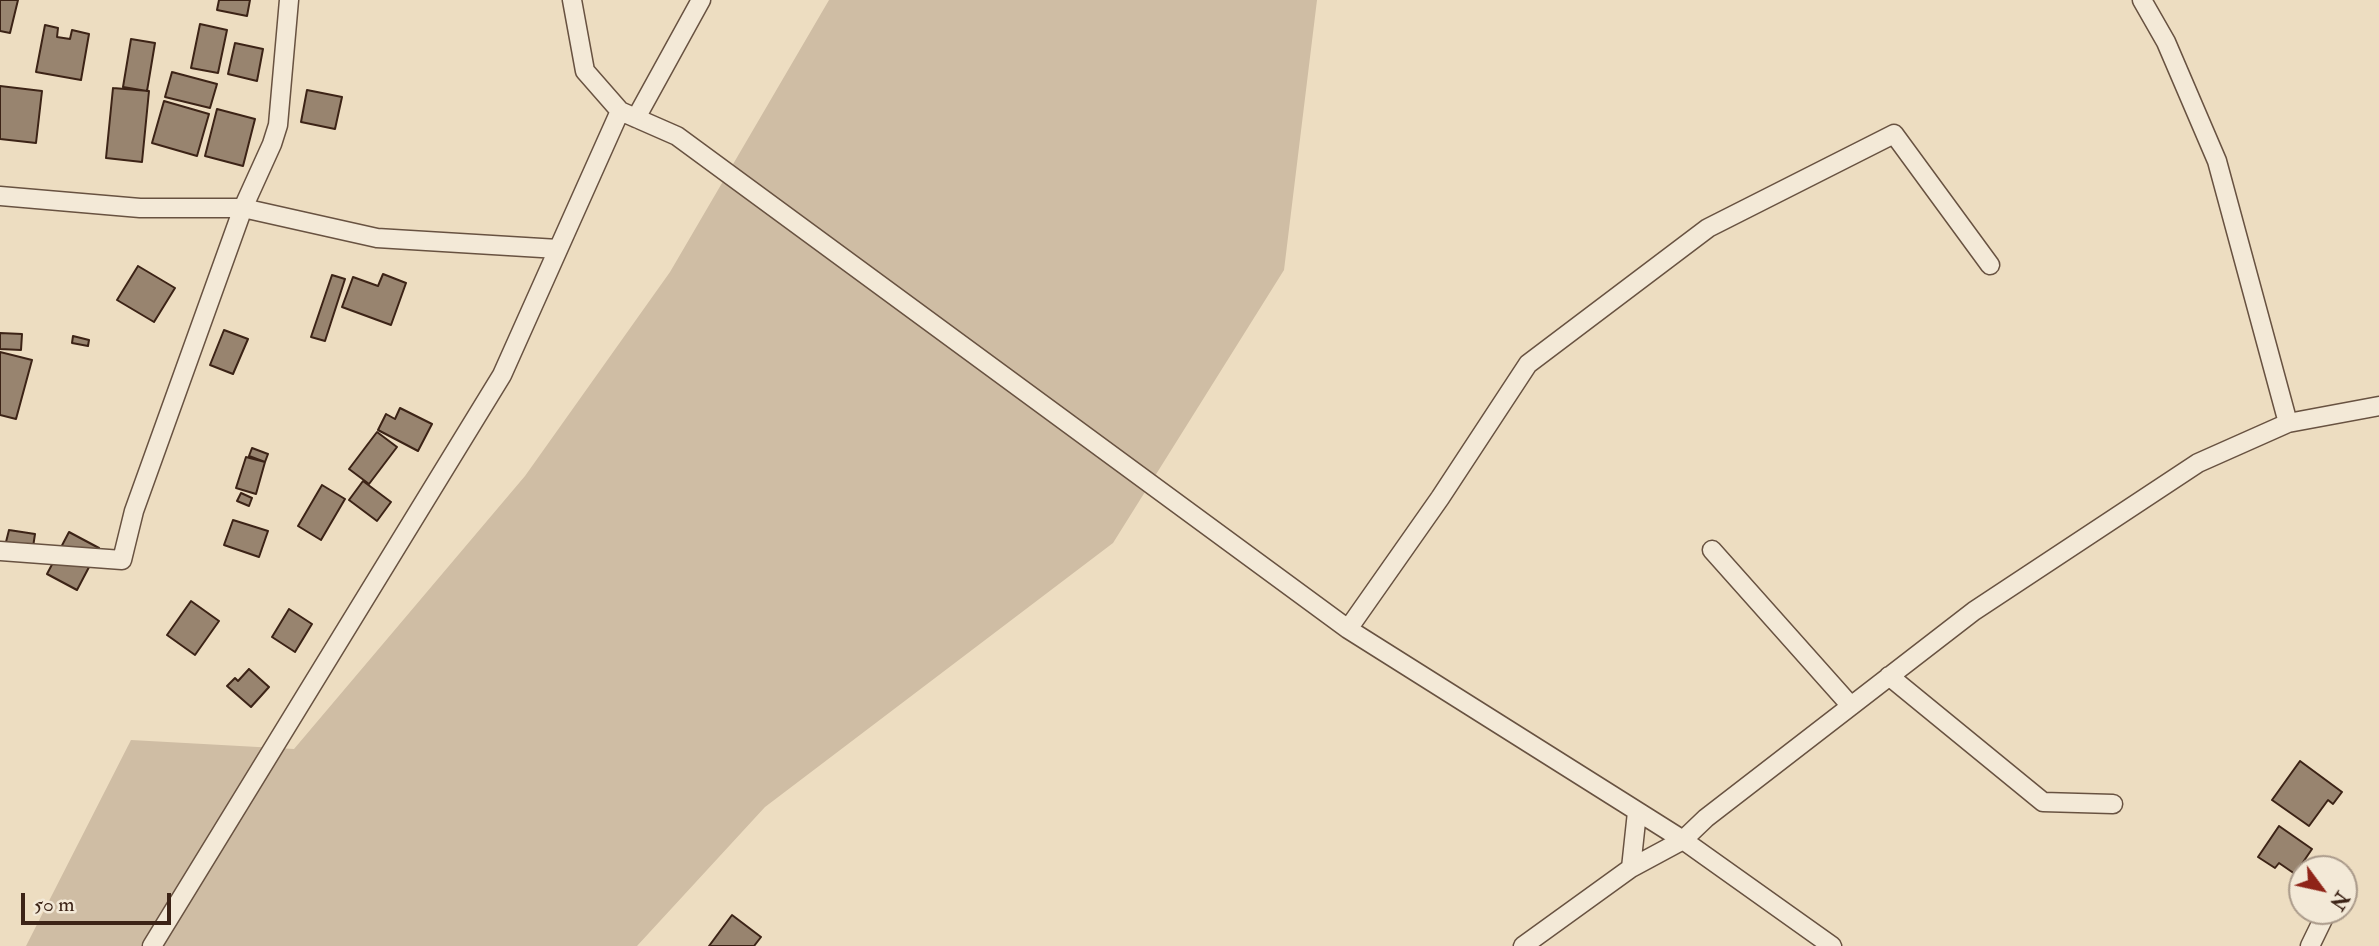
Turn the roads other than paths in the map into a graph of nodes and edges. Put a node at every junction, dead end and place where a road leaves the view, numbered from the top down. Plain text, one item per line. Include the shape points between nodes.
1 (289, 0) edge
2 (572, 0) edge
3 (701, 0) edge
4 (2142, 0) edge
5 (628, 114) junction
6 (0, 196) edge
7 (243, 208) junction
8 (558, 249) junction
9 (1990, 265) dead end
10 (2379, 406) edge
11 (2288, 423) junction
12 (1712, 550) dead end
13 (0, 551) edge
14 (1348, 629) junction
15 (1889, 676) junction
16 (1850, 706) junction
17 (2113, 804) dead end
18 (1637, 811) junction
19 (1683, 840) junction
20 (1631, 868) junction
21 (2320, 925) edge
22 (152, 946) edge
23 (1523, 946) edge
24 (1832, 946) edge
25 (2310, 946) edge

1 - 7 street via 278,125
2 - 5 street via 585,71
3 - 5 street
4 - 11 street via 2166,42 2217,161
5 - 8 street
5 - 14 street via 677,136
6 - 7 street via 140,208
7 - 8 street via 377,239
7 - 13 street via 134,511 122,561
8 - 22 street via 502,375
9 - 14 street via 1894,134 1708,228 1528,364
10 - 11 street
11 - 15 street via 2198,463 1974,611
12 - 16 street
14 - 18 street
15 - 16 street
15 - 17 street via 2043,802
16 - 19 street
18 - 19 street
18 - 20 street
19 - 20 street
19 - 24 street
20 - 23 street
21 - 25 street

